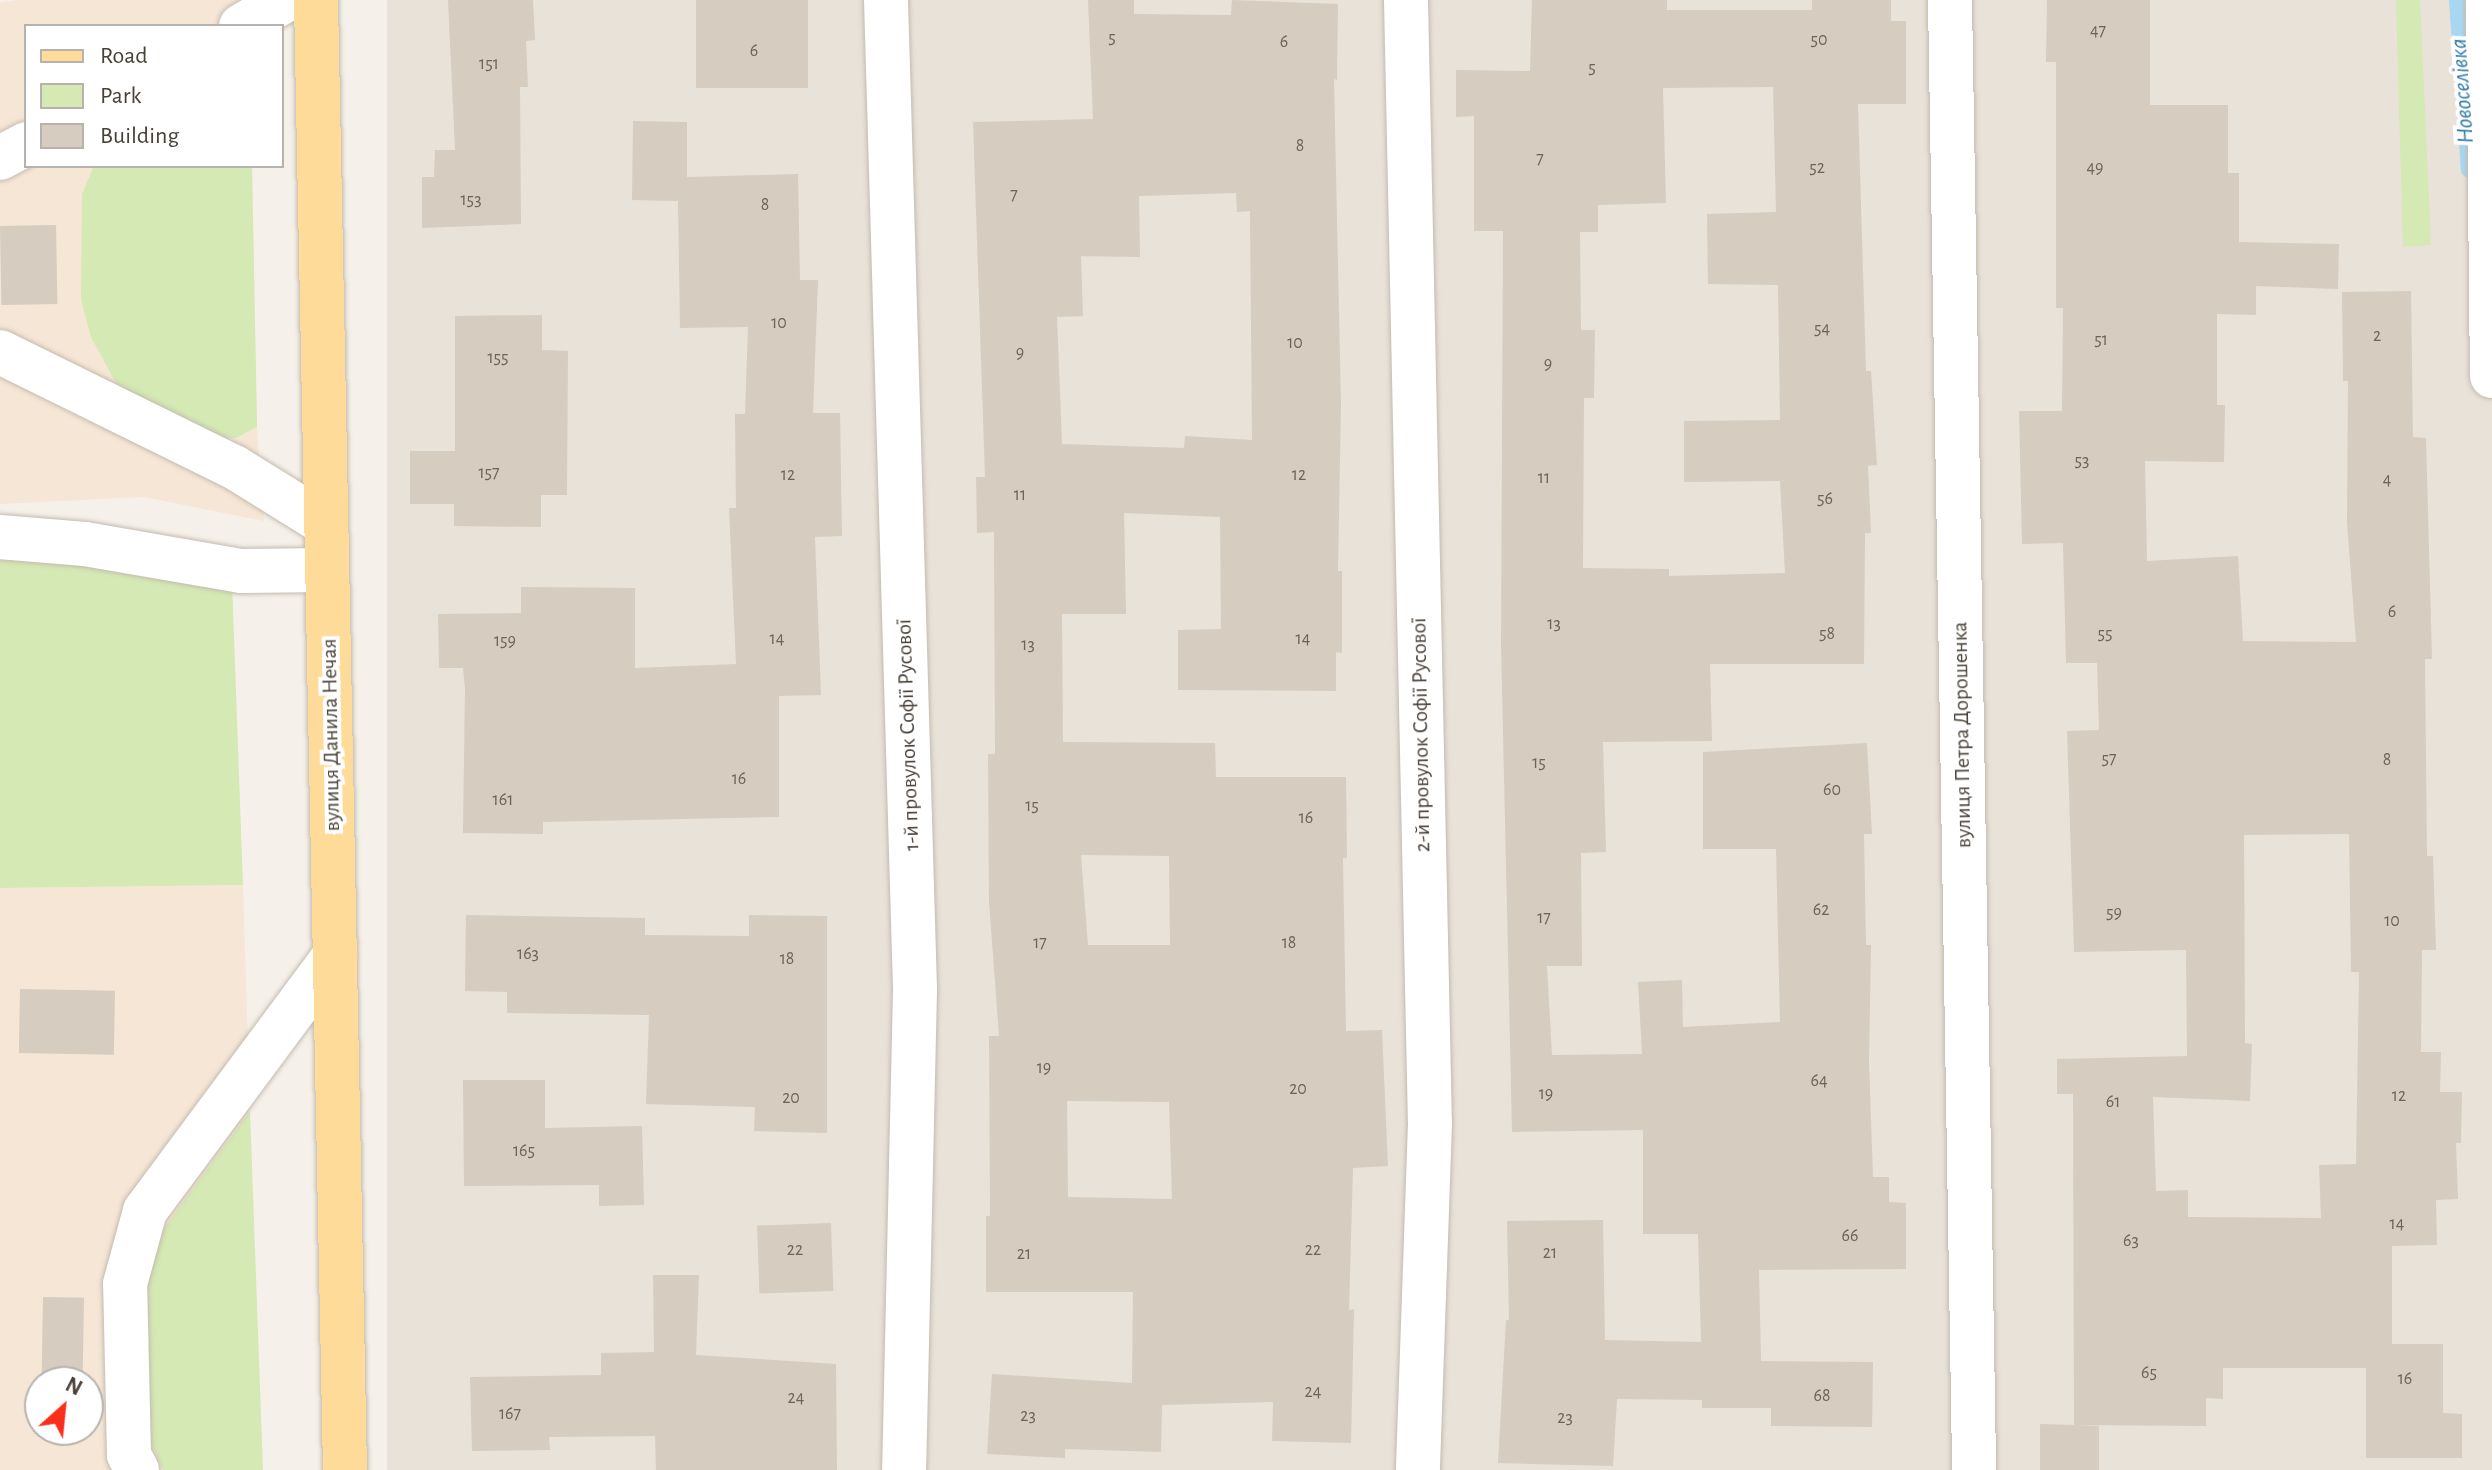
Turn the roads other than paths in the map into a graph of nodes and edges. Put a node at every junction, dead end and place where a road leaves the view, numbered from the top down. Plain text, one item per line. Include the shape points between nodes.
1 (286, 0) edge
2 (316, 0) edge
3 (886, 0) edge
4 (1406, 0) edge
5 (1950, 0) edge
6 (2488, 0) edge
7 (244, 24) edge
8 (24, 145) edge
9 (0, 158) edge
10 (0, 352) edge
11 (2492, 376) edge
12 (326, 524) junction
13 (0, 537) edge
14 (327, 570) junction
15 (335, 955) junction
16 (137, 1470) edge
17 (345, 1470) edge
18 (904, 1470) edge
19 (1418, 1470) edge
20 (1974, 1470) edge

1 - 7 street
2 - 12 main road, вулиця Данила Нечая
3 - 18 street, 1-й провулок Софії Русової via 915,990
4 - 19 street, 2-й провулок Софії Русової via 1430,1123
5 - 20 street, вулиця Петра Дорошенка
6 - 11 street
8 - 9 street
10 - 12 street via 234,467
12 - 14 main road, вулиця Данила Нечая
13 - 14 street via 85,544 242,571
14 - 15 main road, вулиця Данила Нечая
15 - 16 street via 145,1211 125,1284 129,1455
15 - 17 main road, вулиця Данила Нечая

